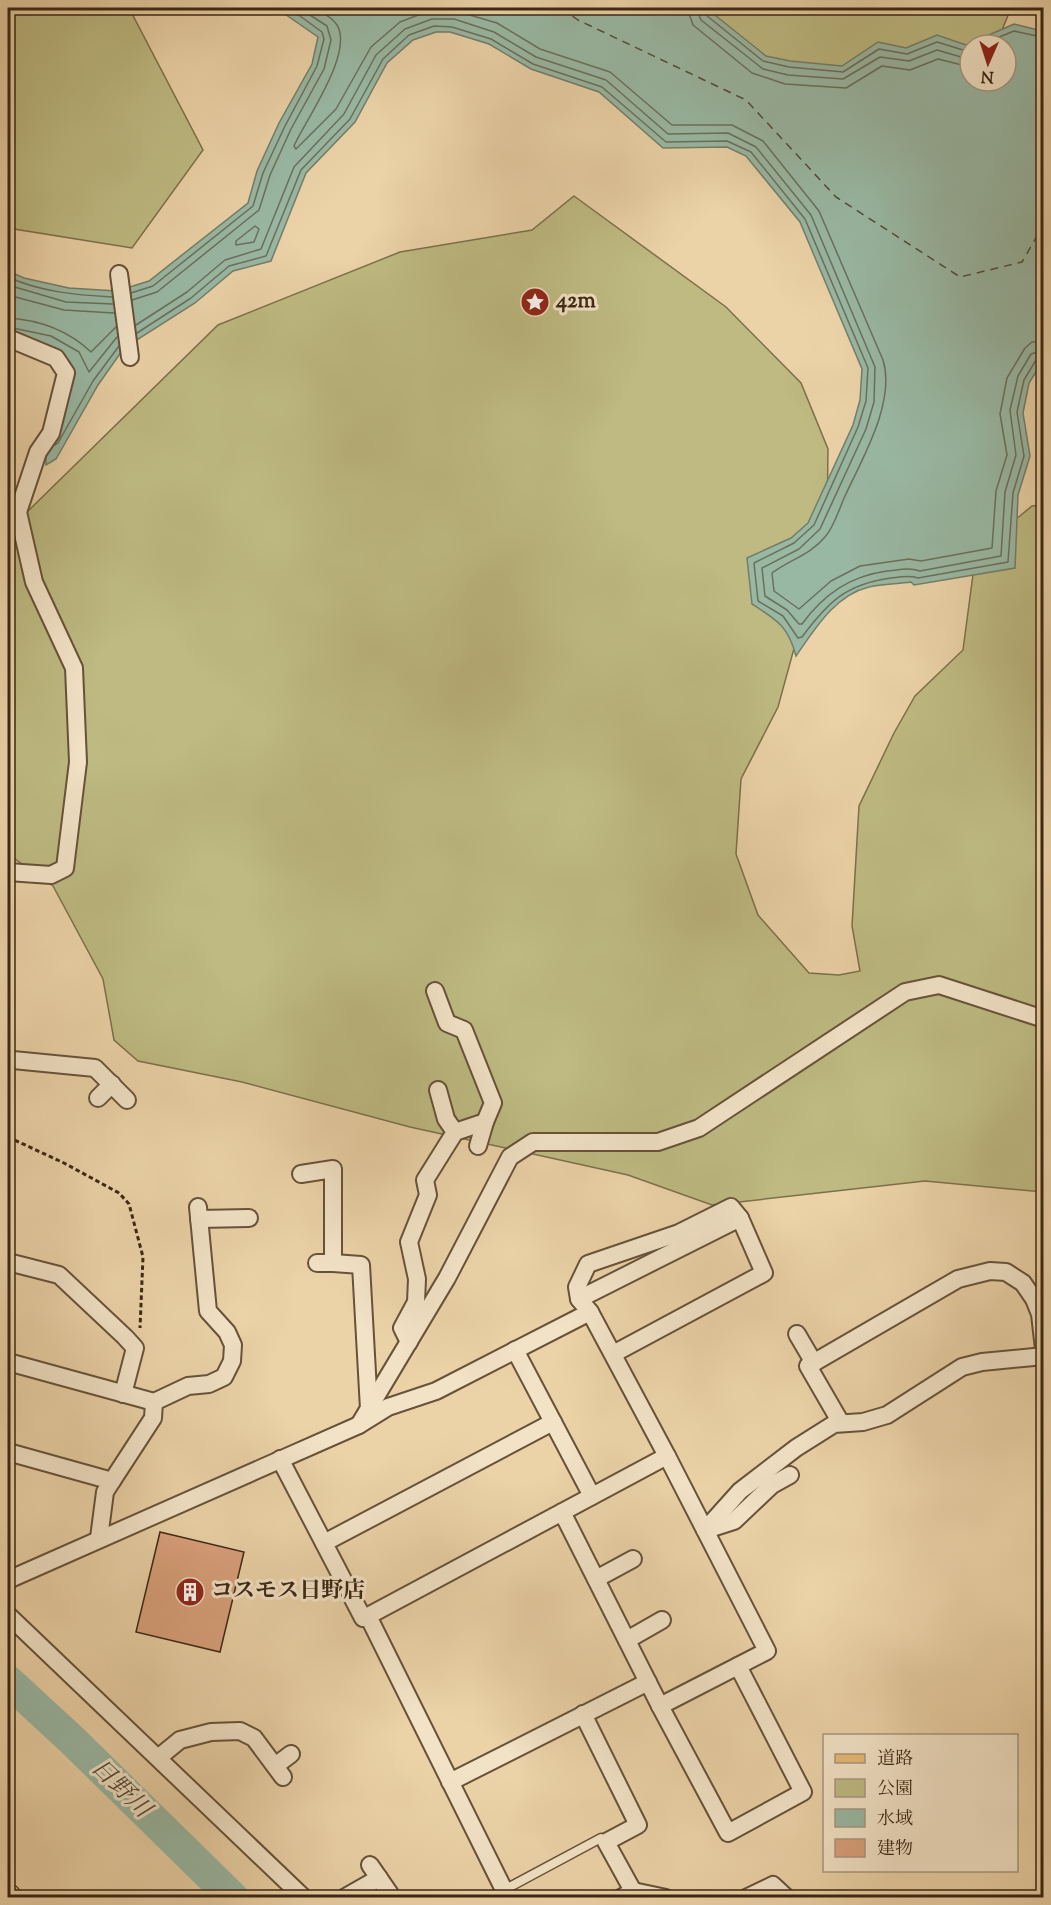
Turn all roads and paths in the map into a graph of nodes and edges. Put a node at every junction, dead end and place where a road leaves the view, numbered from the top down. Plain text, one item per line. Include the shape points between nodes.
1 (119, 274) dead end
2 (8, 338) edge
3 (130, 357) dead end
4 (8, 872) edge
5 (435, 991) dead end
6 (1044, 1019) edge
7 (8, 1062) edge
8 (112, 1084) junction
9 (438, 1090) dead end
10 (98, 1098) dead end
11 (127, 1100) dead end
12 (485, 1122) junction
13 (455, 1131) junction
14 (8, 1137) edge
15 (478, 1146) dead end
16 (301, 1174) dead end
17 (249, 1218) dead end
18 (740, 1218) junction
19 (8, 1262) edge
20 (579, 1299) junction
21 (590, 1312) junction
22 (797, 1334) dead end
23 (409, 1342) junction
24 (135, 1348) junction
25 (515, 1350) junction
26 (1044, 1350) edge
27 (612, 1354) junction
28 (1044, 1356) edge
29 (8, 1362) edge
30 (814, 1363) junction
31 (123, 1394) junction
32 (154, 1402) junction
33 (369, 1409) junction
34 (553, 1422) junction
35 (841, 1423) junction
36 (359, 1425) junction
37 (8, 1452) edge
38 (667, 1456) junction
39 (280, 1459) junction
40 (790, 1474) dead end
41 (112, 1481) junction
42 (592, 1496) junction
43 (562, 1512) junction
44 (705, 1530) junction
45 (99, 1538) junction
46 (324, 1543) junction
47 (633, 1559) dead end
48 (596, 1579) junction
49 (8, 1580) edge
50 (8, 1615) edge
51 (368, 1616) junction
52 (662, 1620) dead end
53 (627, 1640) junction
54 (738, 1666) junction
55 (648, 1682) junction
56 (660, 1706) junction
57 (583, 1714) junction
58 (291, 1754) dead end
59 (158, 1758) junction
60 (450, 1782) junction
61 (606, 1842) junction
62 (390, 1894) dead end
63 (506, 1894) edge
64 (627, 1894) edge
65 (304, 1898) edge
66 (344, 1898) edge
67 (666, 1898) edge
68 (746, 1898) edge
69 (787, 1898) edge

1 - 3 street
2 - 4 street via 56,358 66,373 51,433 38,452 18,512 34,582 74,668 78,762 65,868 51,875
5 - 12 street via 447,1023 464,1030 493,1103
6 - 23 street via 939,986 905,992 699,1128 658,1142 533,1142 510,1157
7 - 8 street via 95,1068
8 - 10 street
8 - 11 street
9 - 13 street via 446,1119
12 - 13 street
12 - 15 street
13 - 23 street via 425,1180 428,1195 409,1242 417,1279 417,1302 402,1328
14 - 24 path via 119,1193 129,1204 143,1257 139,1323 144,1342
16 - 33 street via 333,1169 325,1263 362,1265
17 - 32 street via 198,1213 208,1311 233,1345 232,1361 224,1377 209,1384 188,1386
18 - 20 street
18 - 20 street via 731,1207 680,1233 588,1264 577,1287
18 - 27 street via 764,1273
19 - 24 street via 59,1275
20 - 21 street
21 - 25 street
21 - 27 street
22 - 30 street
23 - 33 street
24 - 31 street
25 - 34 street
25 - 36 street via 436,1391 388,1407
26 - 30 street via 1040,1314 1034,1299 1023,1283 1006,1272 990,1271 958,1279
27 - 38 street
28 - 35 street via 962,1367 887,1415
29 - 31 street
30 - 35 street via 808,1366
31 - 32 street
32 - 41 street via 153,1418
33 - 36 street
34 - 42 street
34 - 46 street
35 - 44 street via 796,1448 740,1491
36 - 39 street
37 - 41 street
38 - 42 street
38 - 44 street
39 - 45 street
39 - 46 street
40 - 44 street via 772,1485 734,1521
41 - 45 street via 105,1492
42 - 43 street
43 - 48 street
43 - 51 street
44 - 54 street via 767,1651
45 - 49 street
46 - 51 street via 363,1618
47 - 48 street
48 - 53 street
50 - 59 street
51 - 60 street
52 - 53 street
53 - 55 street
54 - 56 street
54 - 56 street via 803,1792 728,1833
55 - 56 street
55 - 57 street
57 - 60 street
57 - 61 street via 638,1825
58 - 59 street via 279,1771 254,1738 240,1731 211,1732 180,1740
59 - 65 street
60 - 63 street
61 - 63 lane via 602,1838
61 - 64 street
62 - 66 street via 374,1871
64 - 67 street
68 - 69 street via 773,1885

